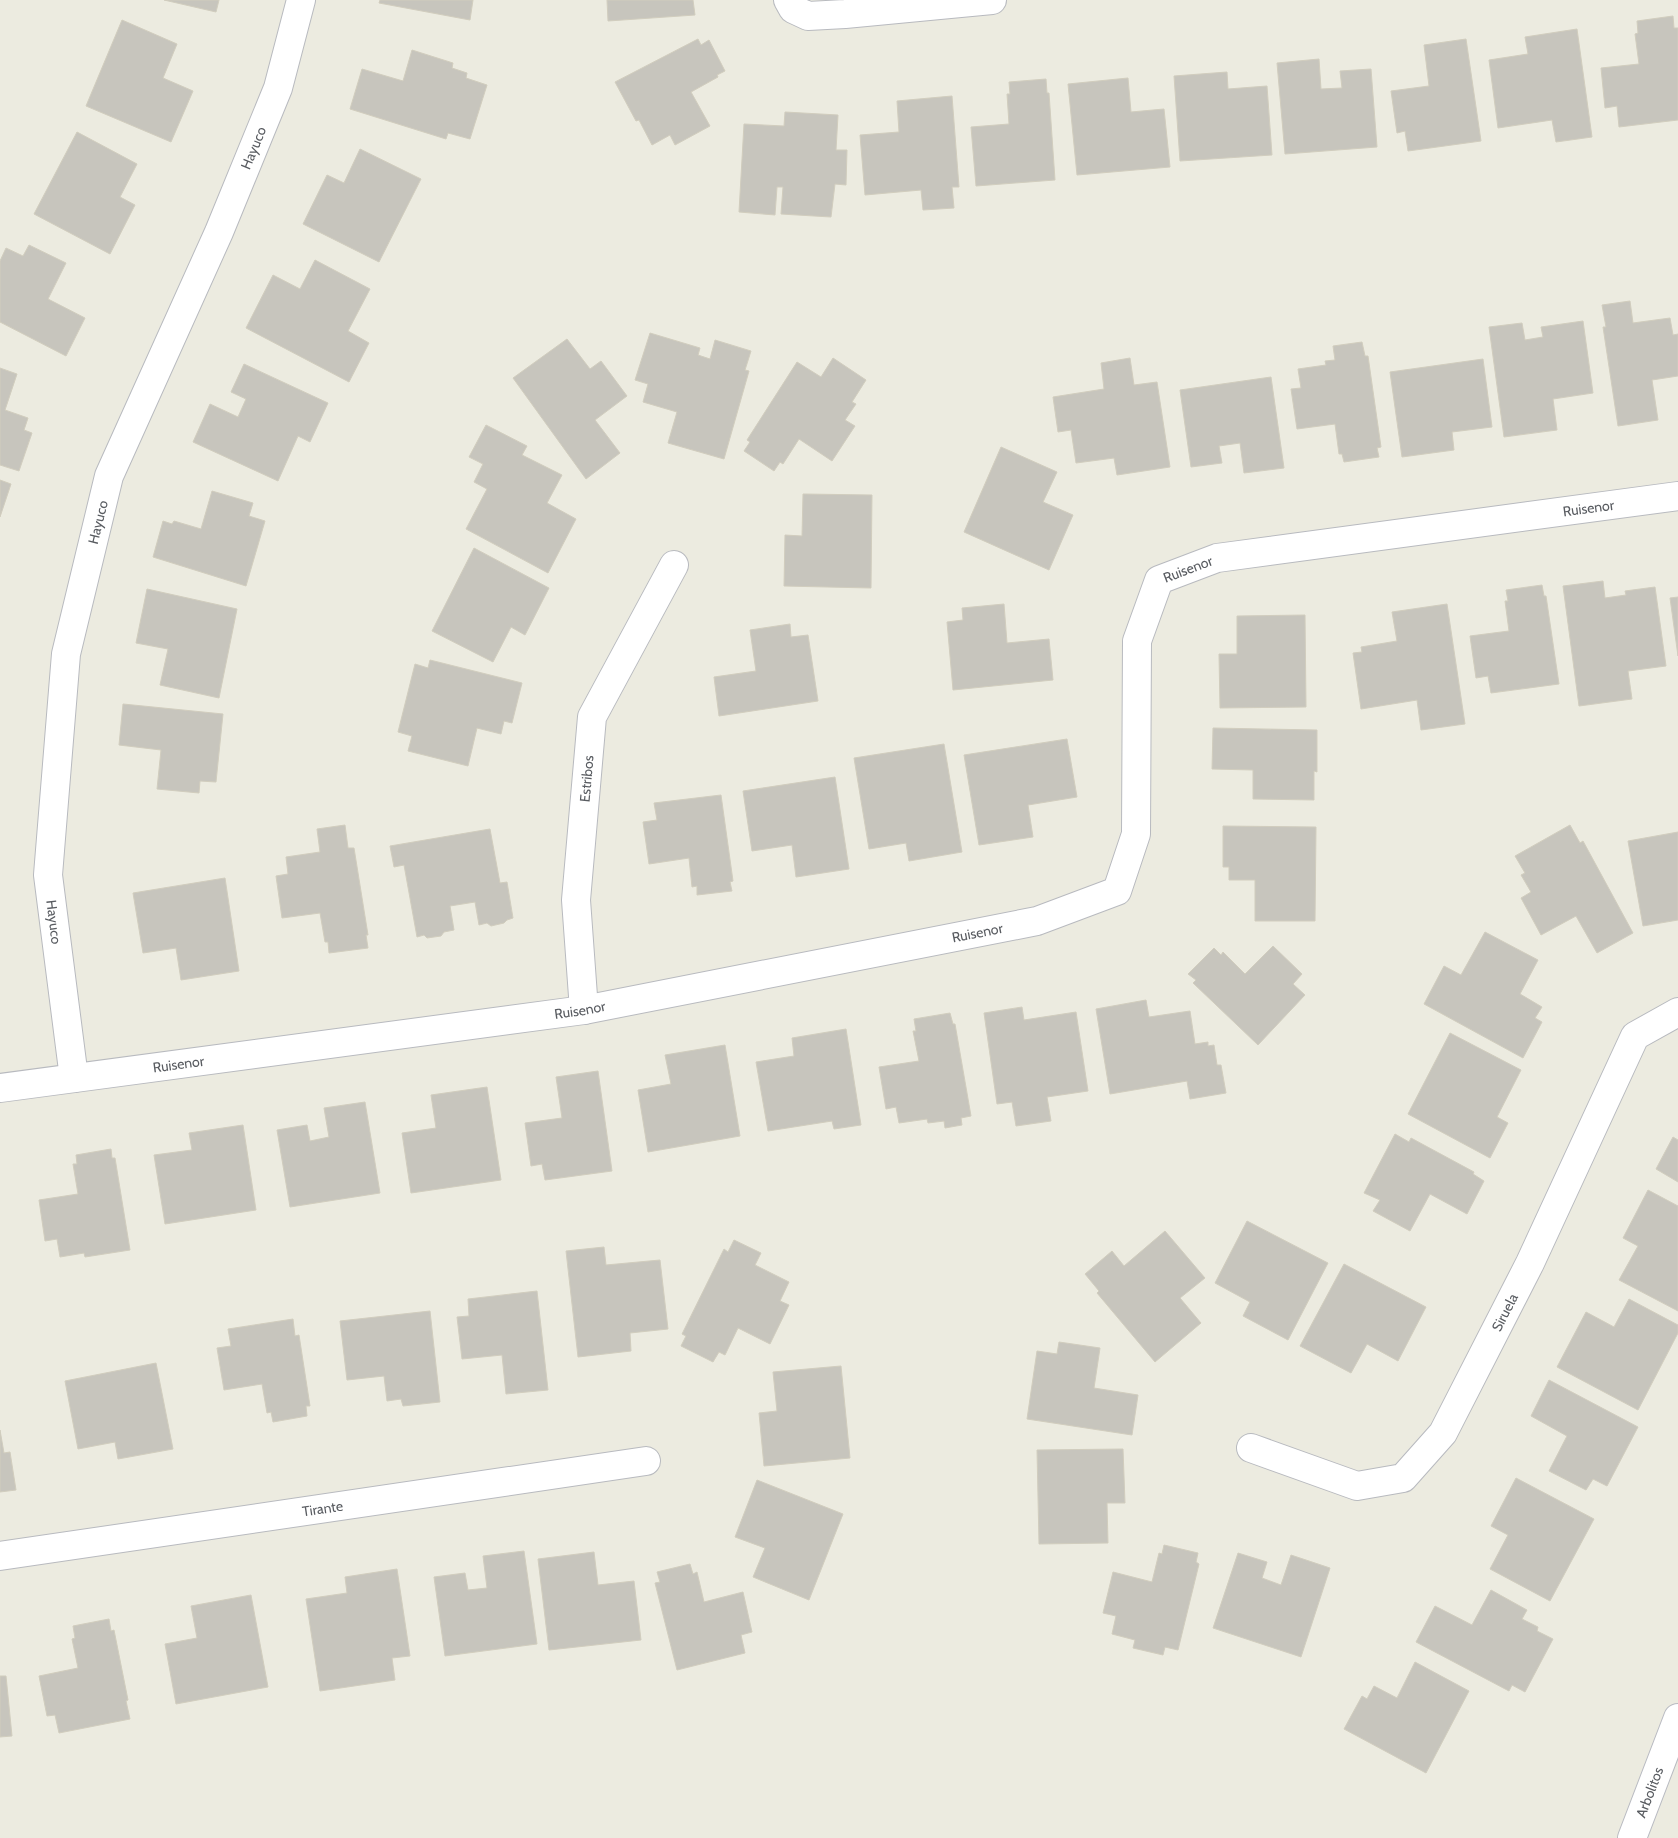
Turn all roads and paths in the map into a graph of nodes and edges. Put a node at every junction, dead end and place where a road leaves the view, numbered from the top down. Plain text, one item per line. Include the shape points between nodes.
1 (301, 0) edge
2 (992, 0) edge
3 (790, 5) edge
4 (1678, 496) edge
5 (674, 565) dead end
6 (584, 1010) junction
7 (1678, 1012) edge
8 (74, 1078) junction
9 (0, 1088) edge
10 (1251, 1448) dead end
11 (646, 1461) dead end
12 (0, 1556) edge
13 (1678, 1718) edge
14 (1632, 1838) edge

1 - 8 street, Hayuco via 278,88 219,232 109,476 66,654 48,875
2 - 3 street via 808,16
4 - 6 street, Ruisenor via 1218,558 1159,580 1137,641 1136,834 1117,891 1037,921
5 - 6 street, Estribos via 592,716 576,900
6 - 8 street, Ruisenor
7 - 10 street, Siruela via 1636,1036 1530,1263 1443,1433 1403,1478 1357,1486
8 - 9 street, Ruisenor
11 - 12 street, Tirante
13 - 14 street, Arbolitos

